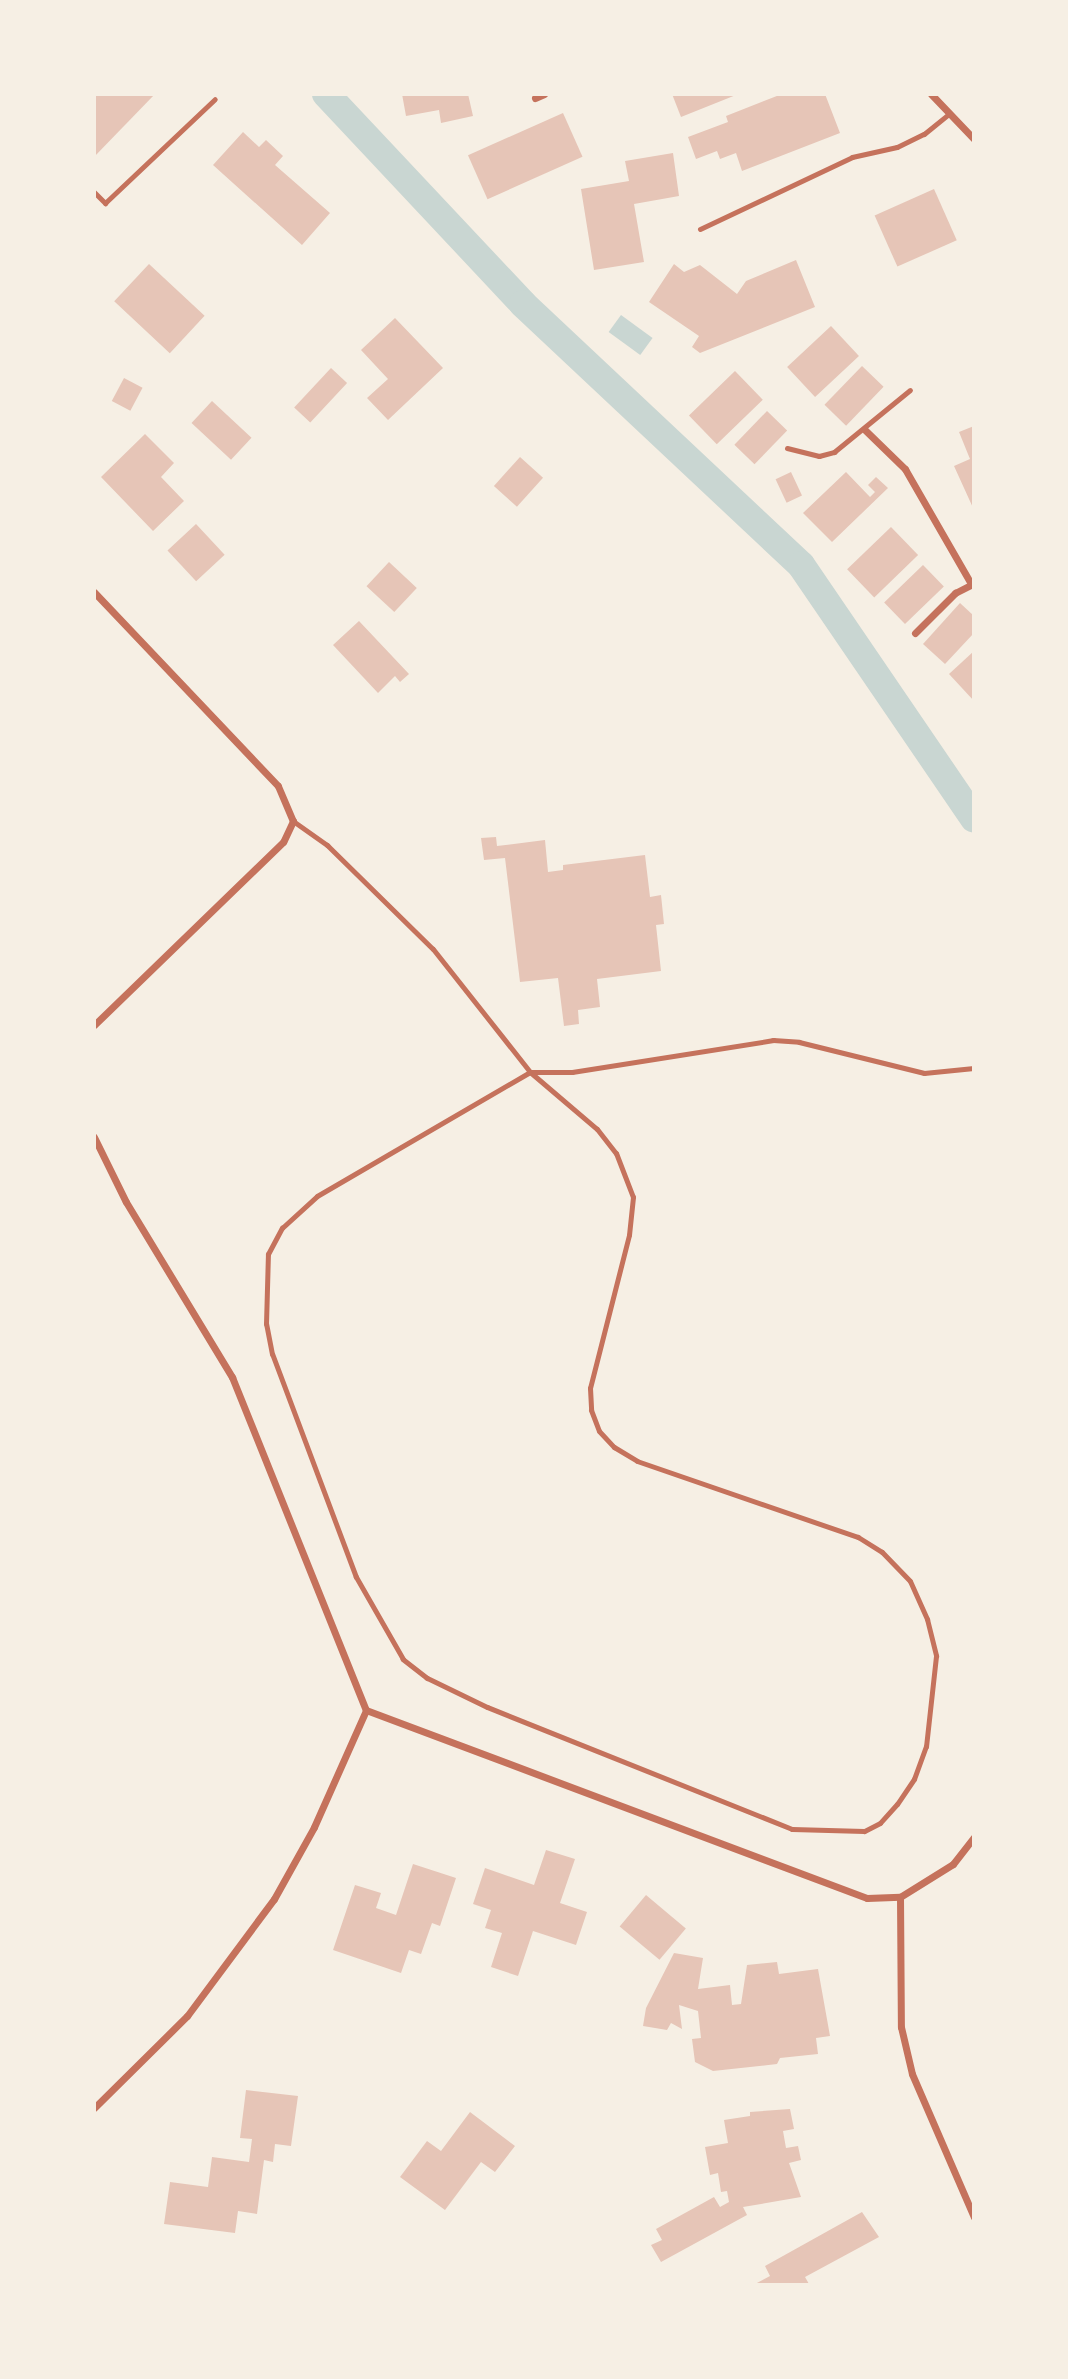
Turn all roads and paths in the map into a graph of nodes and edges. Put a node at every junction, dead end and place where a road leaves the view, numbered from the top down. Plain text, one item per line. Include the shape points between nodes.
1 (544, 94) edge
2 (930, 94) edge
3 (536, 98) dead end
4 (215, 99) dead end
5 (949, 114) junction
6 (974, 139) edge
7 (94, 192) edge
8 (701, 229) dead end
9 (910, 390) dead end
10 (866, 430) junction
11 (787, 447) dead end
12 (972, 584) edge
13 (94, 592) edge
14 (915, 633) dead end
15 (293, 821) junction
16 (94, 1026) edge
17 (974, 1068) edge
18 (530, 1072) junction
19 (94, 1137) edge
20 (366, 1710) junction
21 (974, 1837) edge
22 (900, 1897) junction
23 (94, 2108) edge
24 (974, 2217) edge

1 - 3 street
2 - 5 street
4 - 7 lane via 105,203
5 - 6 street
5 - 8 lane via 925,134 839,163
9 - 10 lane
10 - 11 lane via 820,456
10 - 12 street via 905,469
12 - 14 street via 956,593
13 - 15 street via 269,776 284,795
15 - 16 street via 283,842
15 - 18 lane via 327,845 433,949
17 - 18 lane via 925,1073 774,1040 572,1072
18 - 18 lane via 597,1129 616,1153 633,1197 629,1234 590,1388 591,1410 599,1431 637,1461 858,1537 882,1552 910,1581 927,1619 936,1656 926,1746 914,1779 897,1804 880,1823 864,1831 792,1829 487,1707 427,1678 403,1659 356,1577 272,1354 266,1324 268,1254 282,1228 317,1196
19 - 20 street via 126,1202 232,1377
20 - 22 street via 867,1898
20 - 23 street via 314,1827 274,1899 187,2016
21 - 22 street via 953,1864
22 - 24 street via 897,1960 906,2051 940,2150

